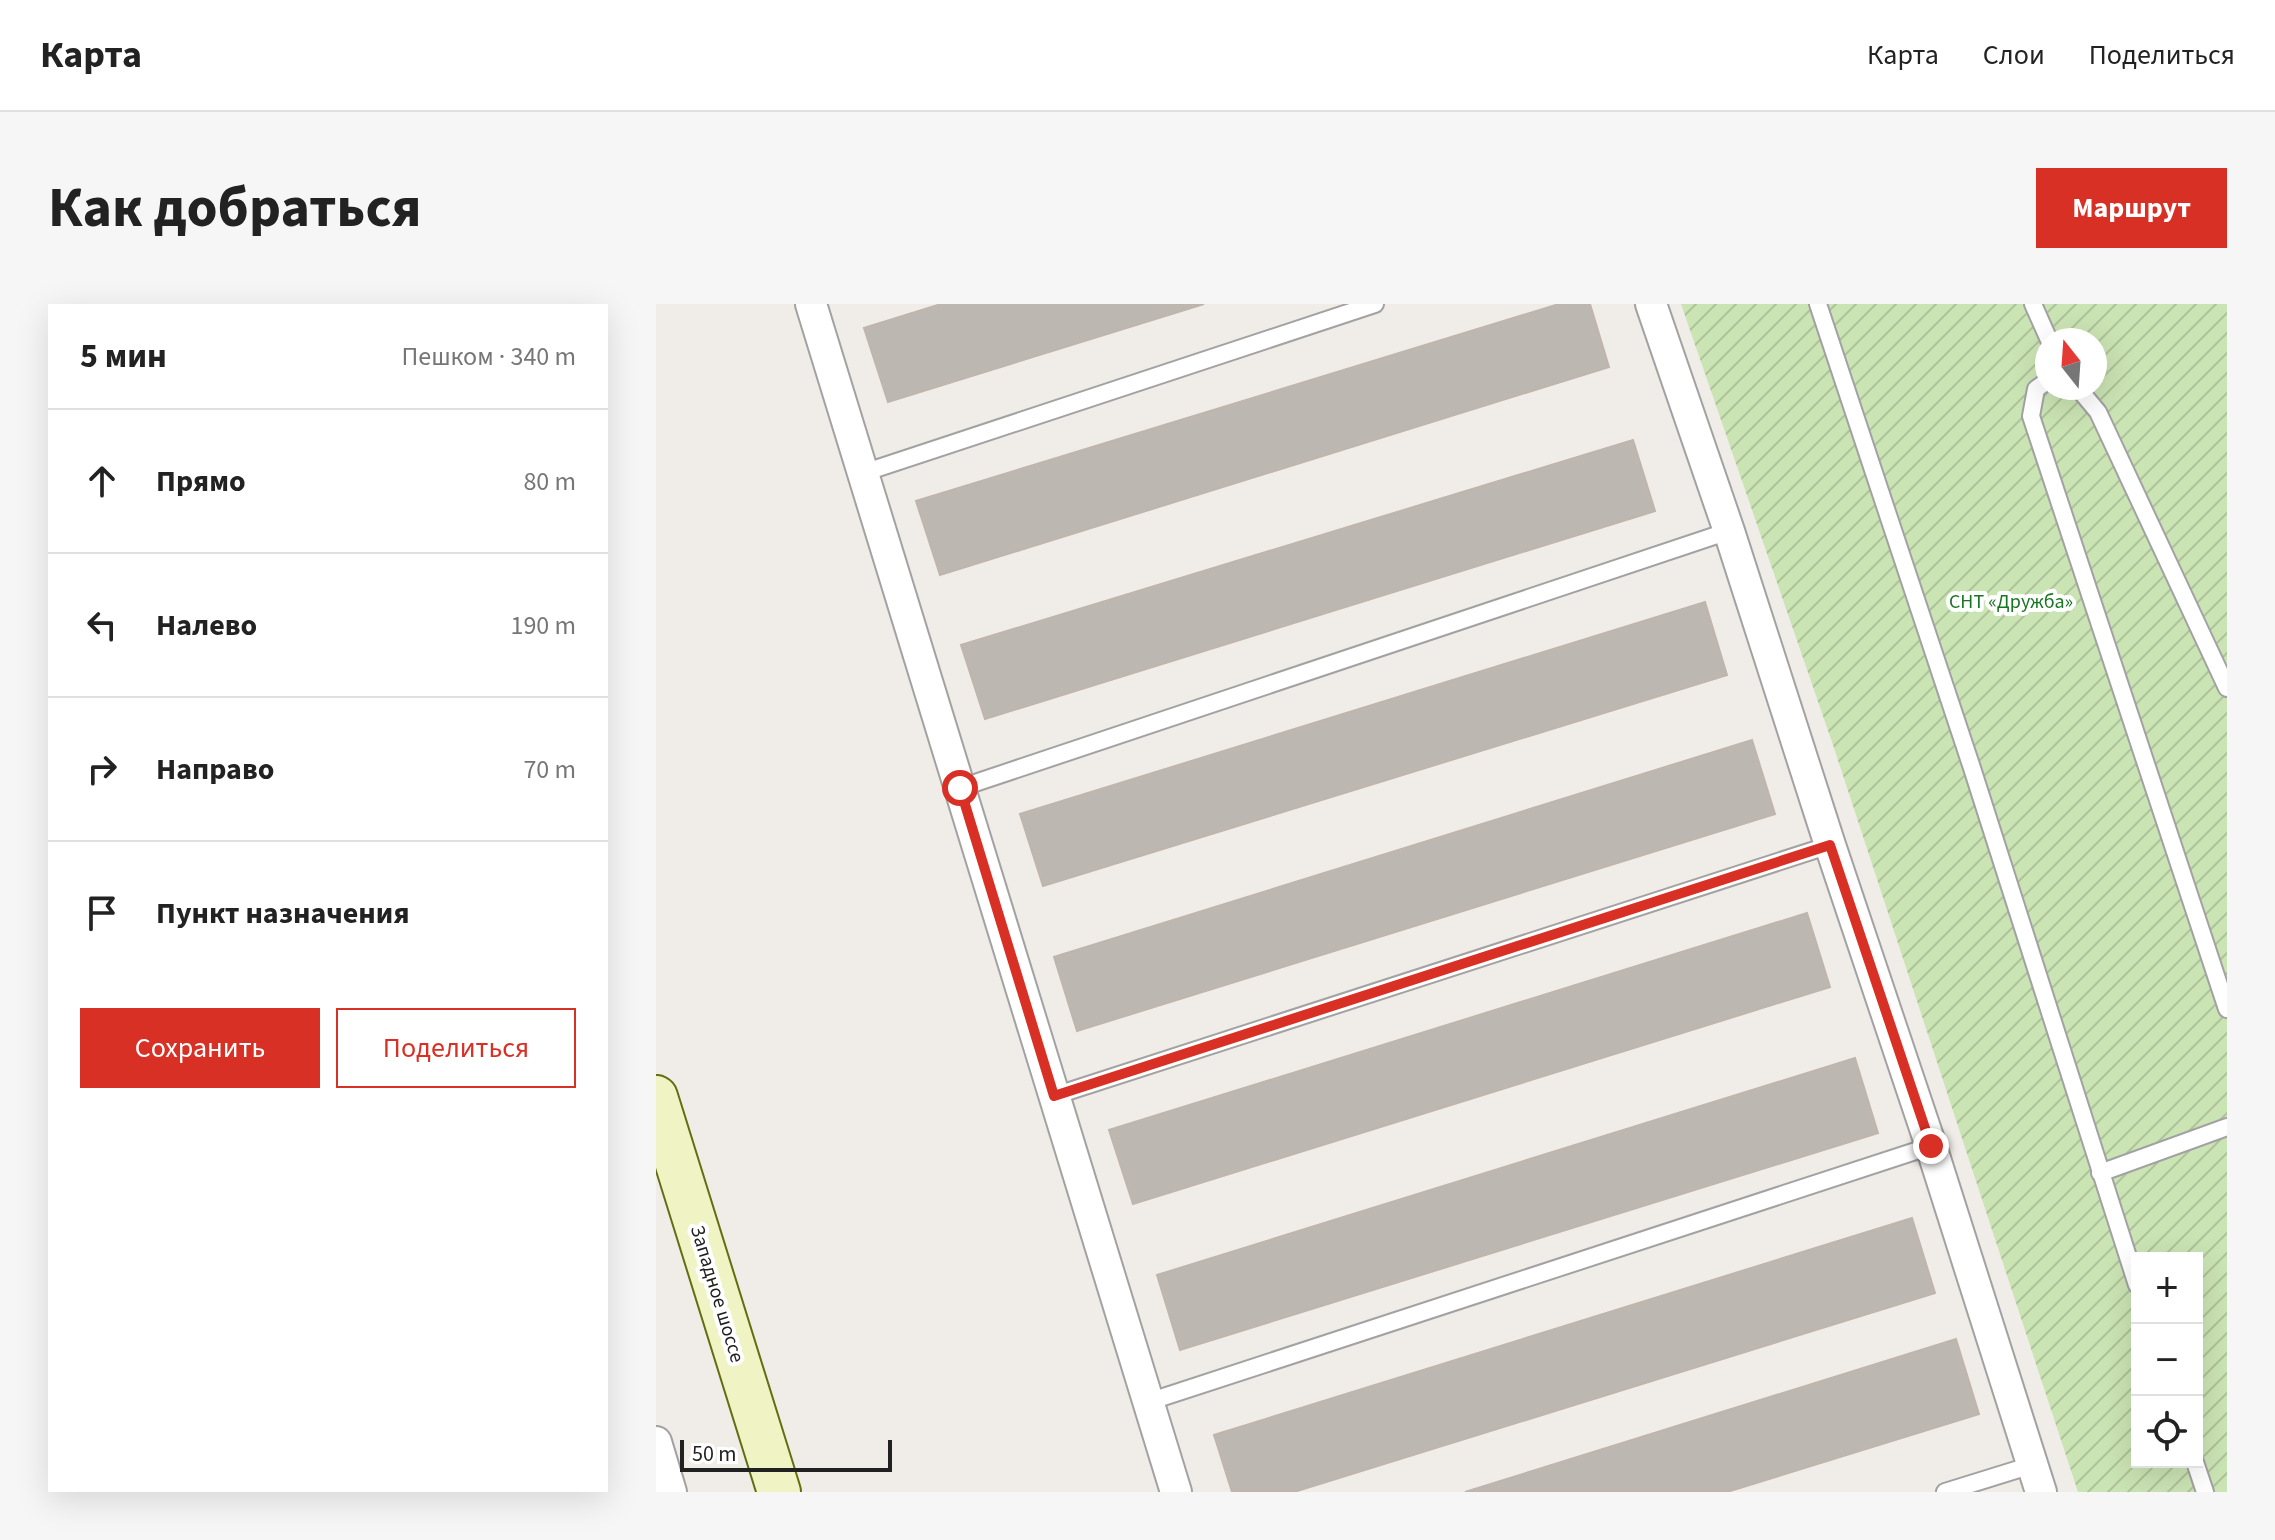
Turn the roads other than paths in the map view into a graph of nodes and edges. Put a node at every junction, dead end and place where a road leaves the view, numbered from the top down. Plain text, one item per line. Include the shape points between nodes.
1 (811, 304) edge
2 (1375, 304) edge
3 (1651, 304) edge
4 (1818, 304) edge
5 (2033, 304) edge
6 (2044, 328) edge
7 (2035, 394) edge
8 (2088, 400) edge
9 (863, 473) junction
10 (1729, 531) junction
11 (2227, 688) edge
12 (960, 788) junction
13 (1830, 845) junction
14 (2227, 1009) edge
15 (1054, 1096) junction
16 (656, 1097) edge
17 (2227, 1127) edge
18 (1931, 1146) junction
19 (2100, 1173) junction
20 (2131, 1267) edge
21 (1148, 1402) junction
22 (656, 1442) edge
23 (2197, 1468) edge
24 (2037, 1478) edge
25 (671, 1492) edge
26 (779, 1492) edge
27 (1176, 1492) edge
28 (1945, 1492) edge
29 (2205, 1492) edge

1 - 9 street
2 - 9 lane
3 - 10 street
4 - 19 lane
5 - 6 lane
7 - 14 lane via 2031,416
8 - 11 lane
9 - 12 street
10 - 12 lane
10 - 13 street
12 - 15 street
13 - 15 lane
13 - 18 street
15 - 21 street
16 - 26 main road, Западное шоссе
17 - 19 lane
18 - 21 lane
18 - 24 street
19 - 20 lane
21 - 27 street
22 - 25 street
23 - 29 lane
24 - 28 lane

